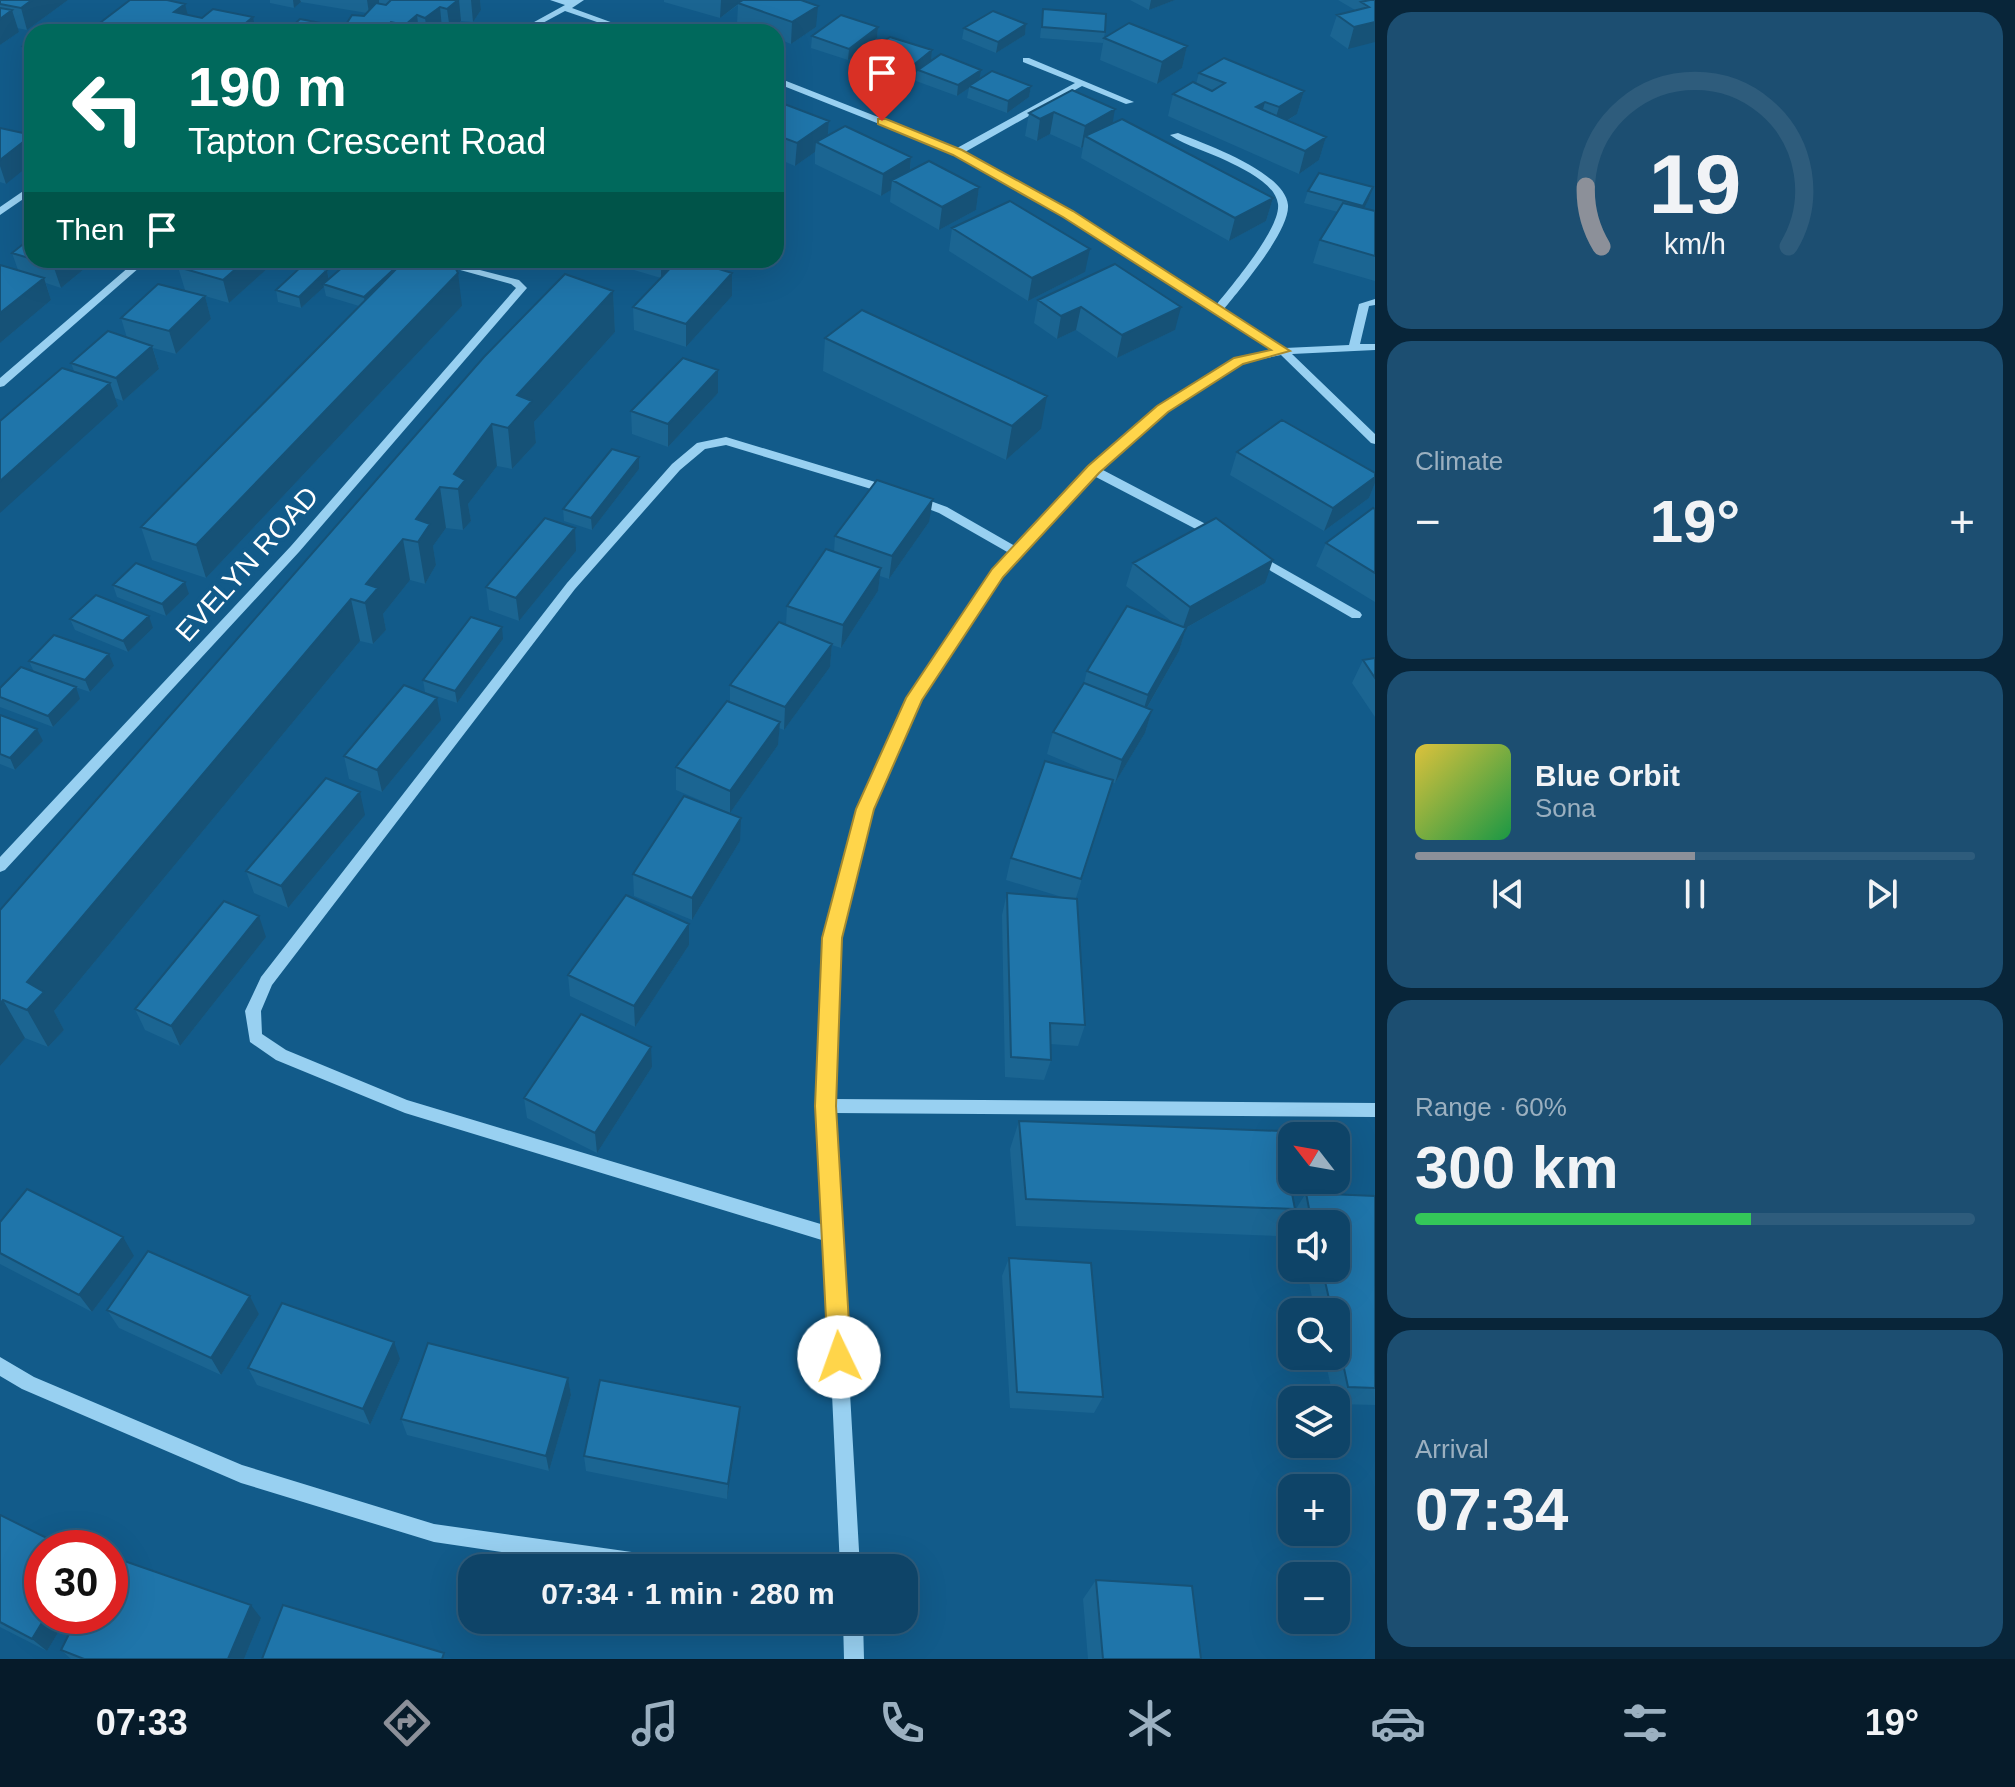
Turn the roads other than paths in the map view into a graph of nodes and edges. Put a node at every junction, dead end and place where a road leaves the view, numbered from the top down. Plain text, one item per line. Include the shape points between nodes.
1 (554, 0) edge
2 (574, 4) edge
3 (535, 24) edge
4 (617, 24) edge
5 (1026, 60) dead end
6 (784, 83) edge
7 (1081, 83) junction
8 (1129, 102) dead end
9 (1175, 135) dead end
10 (958, 152) junction
11 (24, 194) edge
12 (0, 212) edge
13 (134, 268) edge
14 (460, 268) edge
15 (1375, 302) edge
16 (1219, 309) junction
17 (1354, 347) junction
18 (1375, 347) edge
19 (1283, 351) junction
20 (0, 384) edge
21 (1375, 440) edge
22 (1093, 470) junction
23 (1235, 546) edge
24 (1017, 552) junction
25 (1248, 553) edge
26 (1356, 615) dead end
27 (0, 866) edge
28 (826, 1106) junction
29 (1375, 1110) edge
30 (833, 1236) junction
31 (0, 1366) edge
32 (582, 1554) edge
33 (849, 1554) edge
34 (853, 1634) edge
35 (854, 1659) edge

1 - 2 street
2 - 3 street
2 - 4 street
5 - 7 street
6 - 10 street
7 - 8 street
7 - 10 street
9 - 16 street via 1259,174 1283,202 1281,220
10 - 16 street
11 - 12 street
13 - 20 street
14 - 27 street, EVELYN ROAD via 522,288 295,549
15 - 17 street via 1364,304
16 - 19 street
17 - 18 street
17 - 19 street
19 - 21 street
19 - 22 street via 1239,361 1162,409
22 - 23 street
22 - 24 street
24 - 28 street via 997,573 914,698 865,809 832,938
24 - 30 street via 943,510 862,480 726,441 701,446 676,467 571,586 266,981 253,1011 255,1037 281,1055 405,1106
25 - 26 street
28 - 29 street
28 - 30 street
30 - 33 street
31 - 32 street via 28,1383 241,1474 419,1529
34 - 35 street

